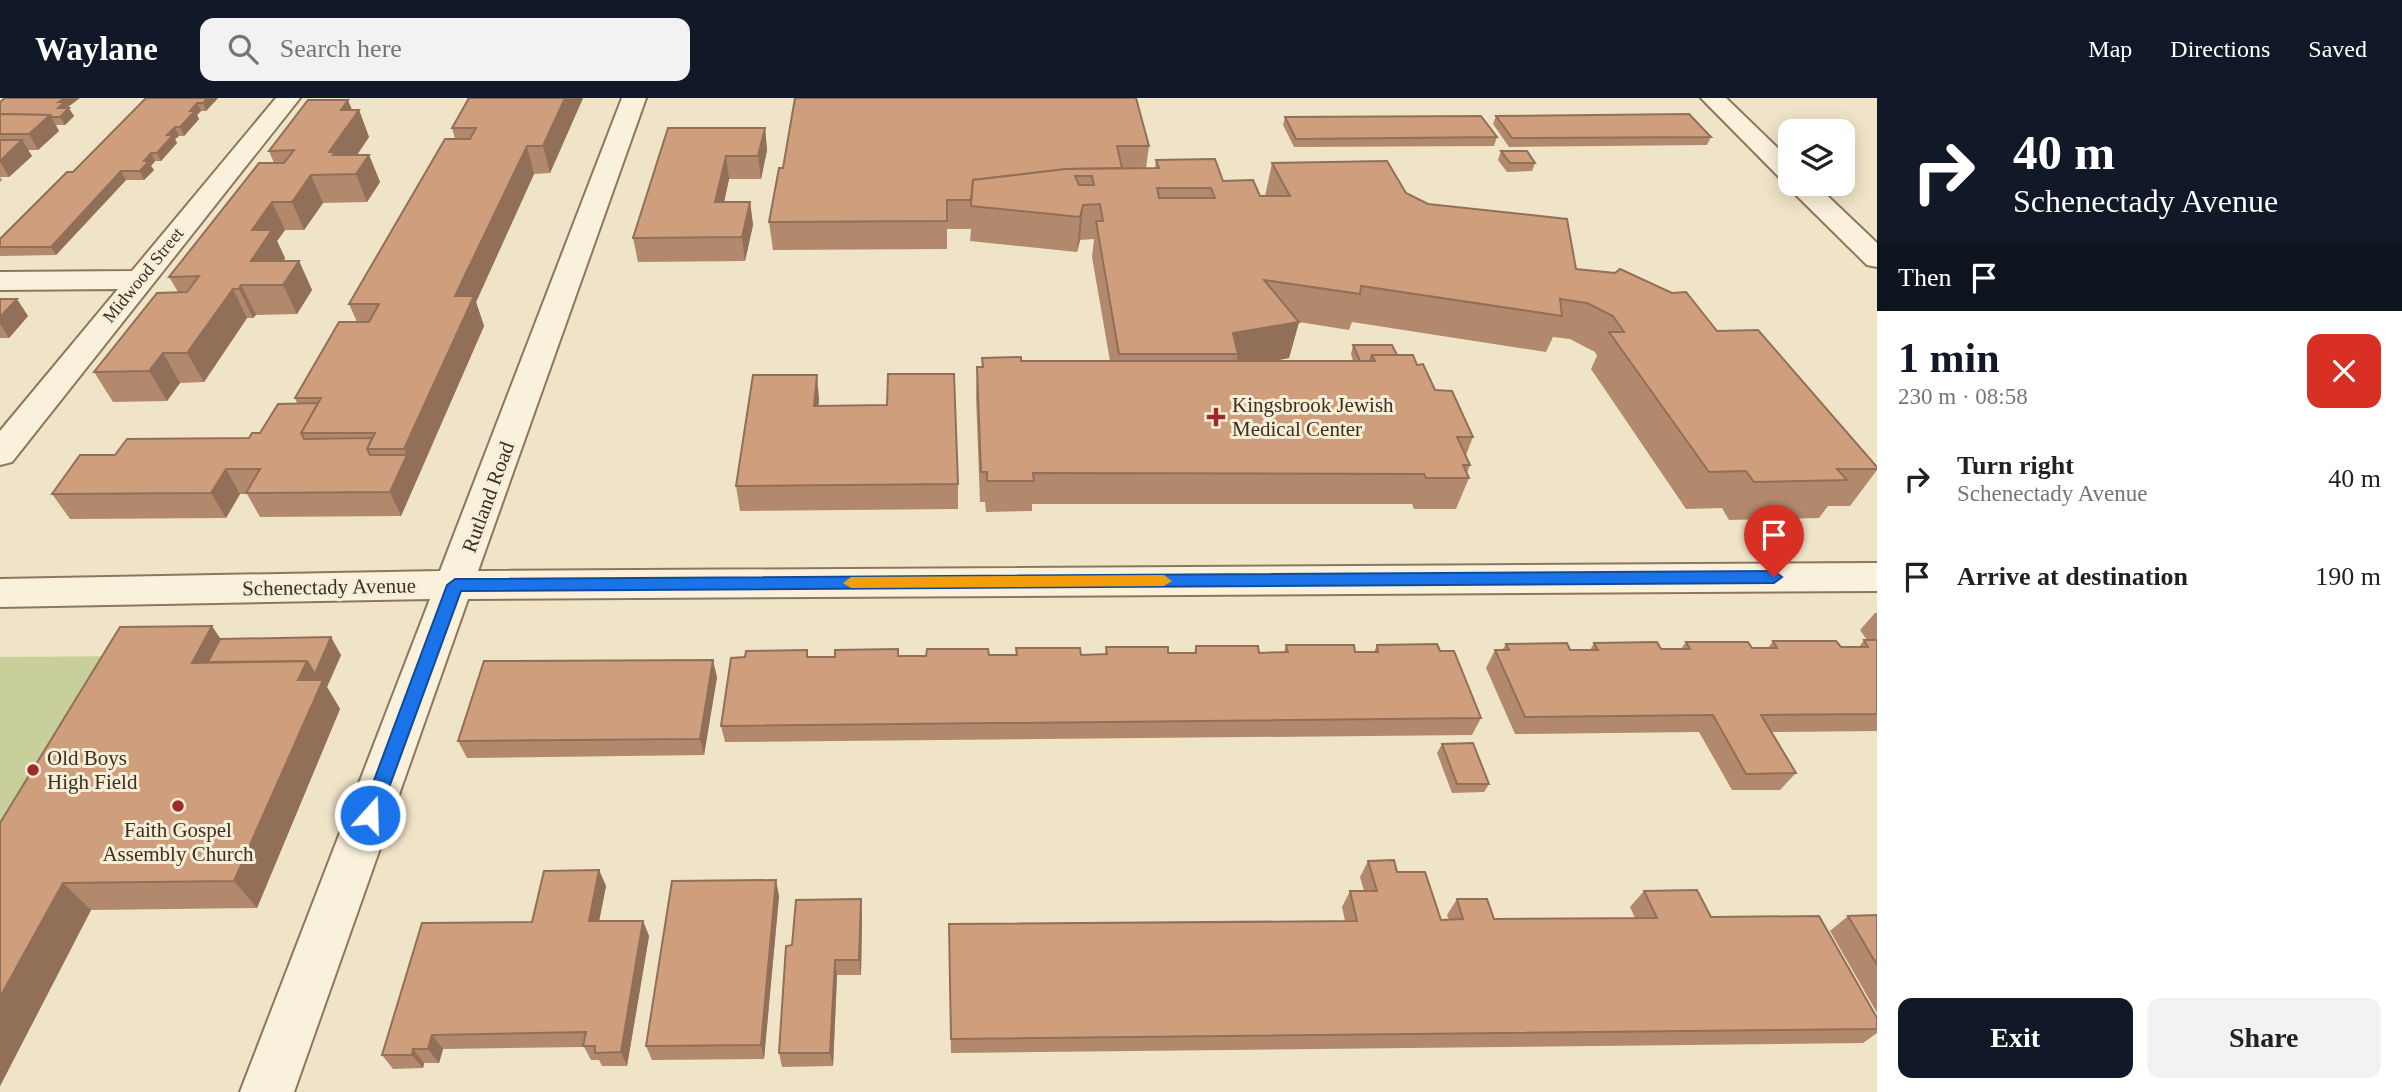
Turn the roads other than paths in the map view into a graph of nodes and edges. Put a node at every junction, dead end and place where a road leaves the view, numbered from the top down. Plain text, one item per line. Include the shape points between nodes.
1 (288, 98) edge
2 (634, 98) edge
3 (1713, 98) edge
4 (1778, 162) edge
5 (1812, 196) edge
6 (1877, 259) edge
7 (0, 281) edge
8 (138, 281) junction
9 (0, 454) edge
10 (1877, 577) edge
11 (455, 585) junction
12 (0, 593) edge
13 (267, 1092) edge

1 - 8 street, Midwood Street
2 - 11 street, Rutland Road
3 - 4 street
5 - 6 street
7 - 8 street
8 - 9 street, Midwood Street
10 - 11 street, Schenectady Avenue
11 - 12 street, Schenectady Avenue
11 - 13 street, Rutland Road

